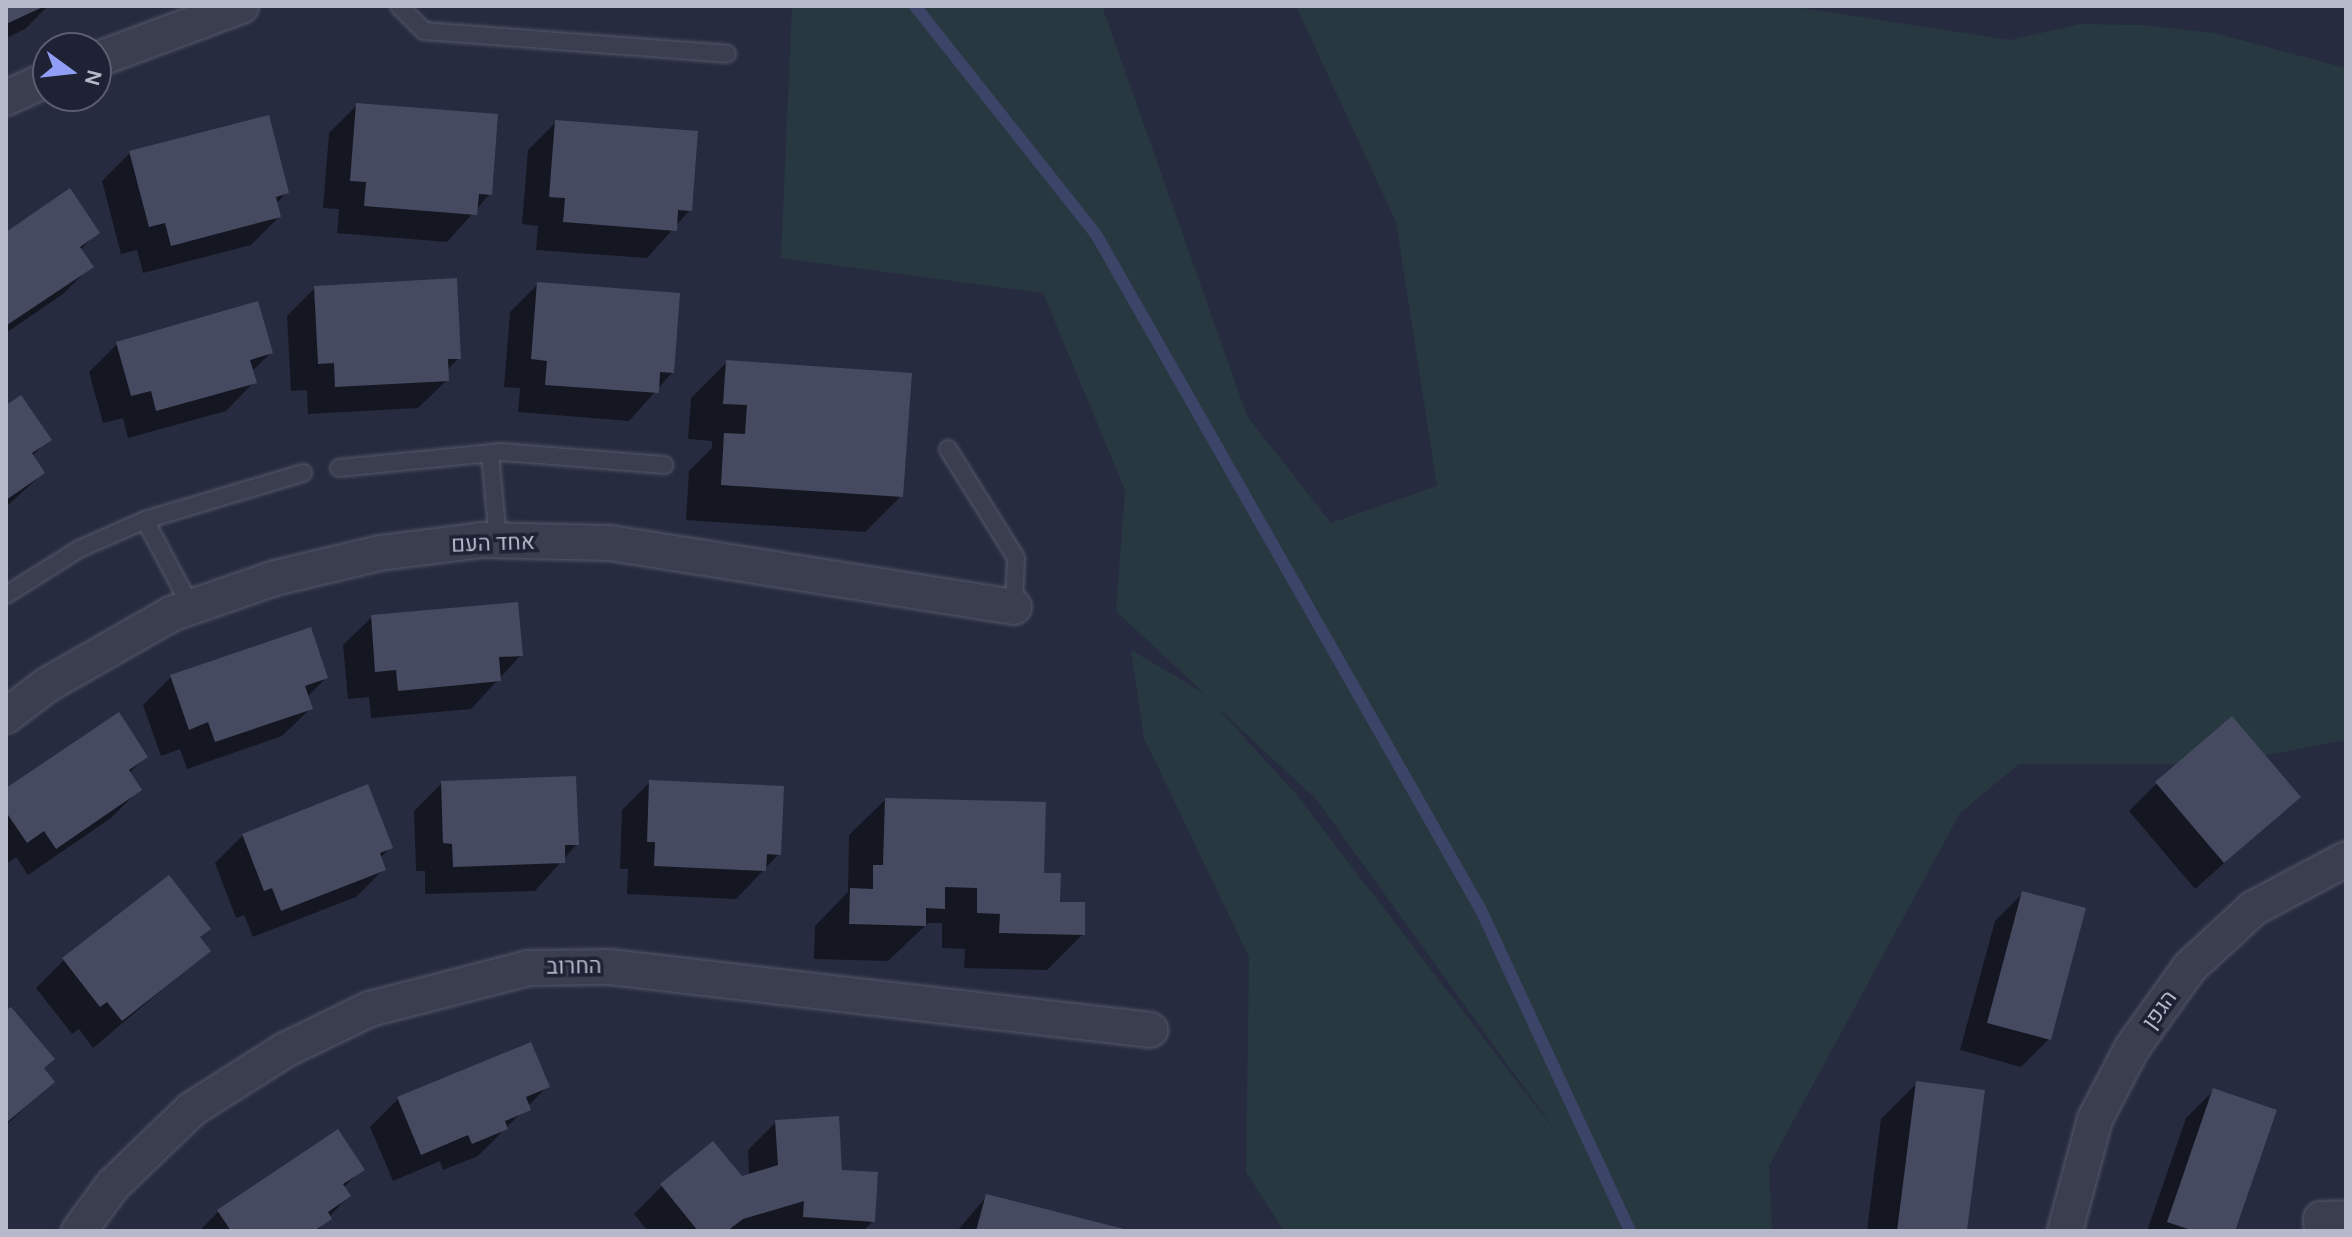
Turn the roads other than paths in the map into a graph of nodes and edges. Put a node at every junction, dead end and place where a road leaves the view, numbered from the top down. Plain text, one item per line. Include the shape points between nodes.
1 (241, 6) edge
2 (399, 6) edge
3 (112, 54) edge
4 (727, 54) dead end
5 (32, 86) edge
6 (6, 98) edge
7 (948, 449) dead end
8 (490, 453) junction
9 (664, 465) dead end
10 (339, 468) dead end
11 (303, 473) dead end
12 (145, 520) junction
13 (498, 540) junction
14 (6, 595) edge
15 (191, 607) junction
16 (1014, 607) joint
17 (6, 716) edge
18 (2346, 859) edge
19 (1150, 1030) dead end
20 (2346, 1218) edge
21 (79, 1231) edge
22 (2065, 1231) edge
23 (2322, 1231) edge

1 - 3 street
2 - 4 lane via 424,31
5 - 6 street
7 - 16 lane via 1016,558
8 - 9 lane
8 - 10 lane
8 - 13 lane
11 - 12 lane
12 - 14 lane via 79,549
12 - 15 lane
13 - 15 street, אחד העם via 380,553 275,578
13 - 16 street, אחד העם via 610,543
15 - 17 street, אחד העם via 121,639
18 - 22 street, הגפן via 2254,908 2190,967 2132,1048 2095,1119
19 - 21 street, החרוב via 610,967 528,968 370,1009 285,1050 192,1109 113,1185
20 - 23 street via 2321,1219

